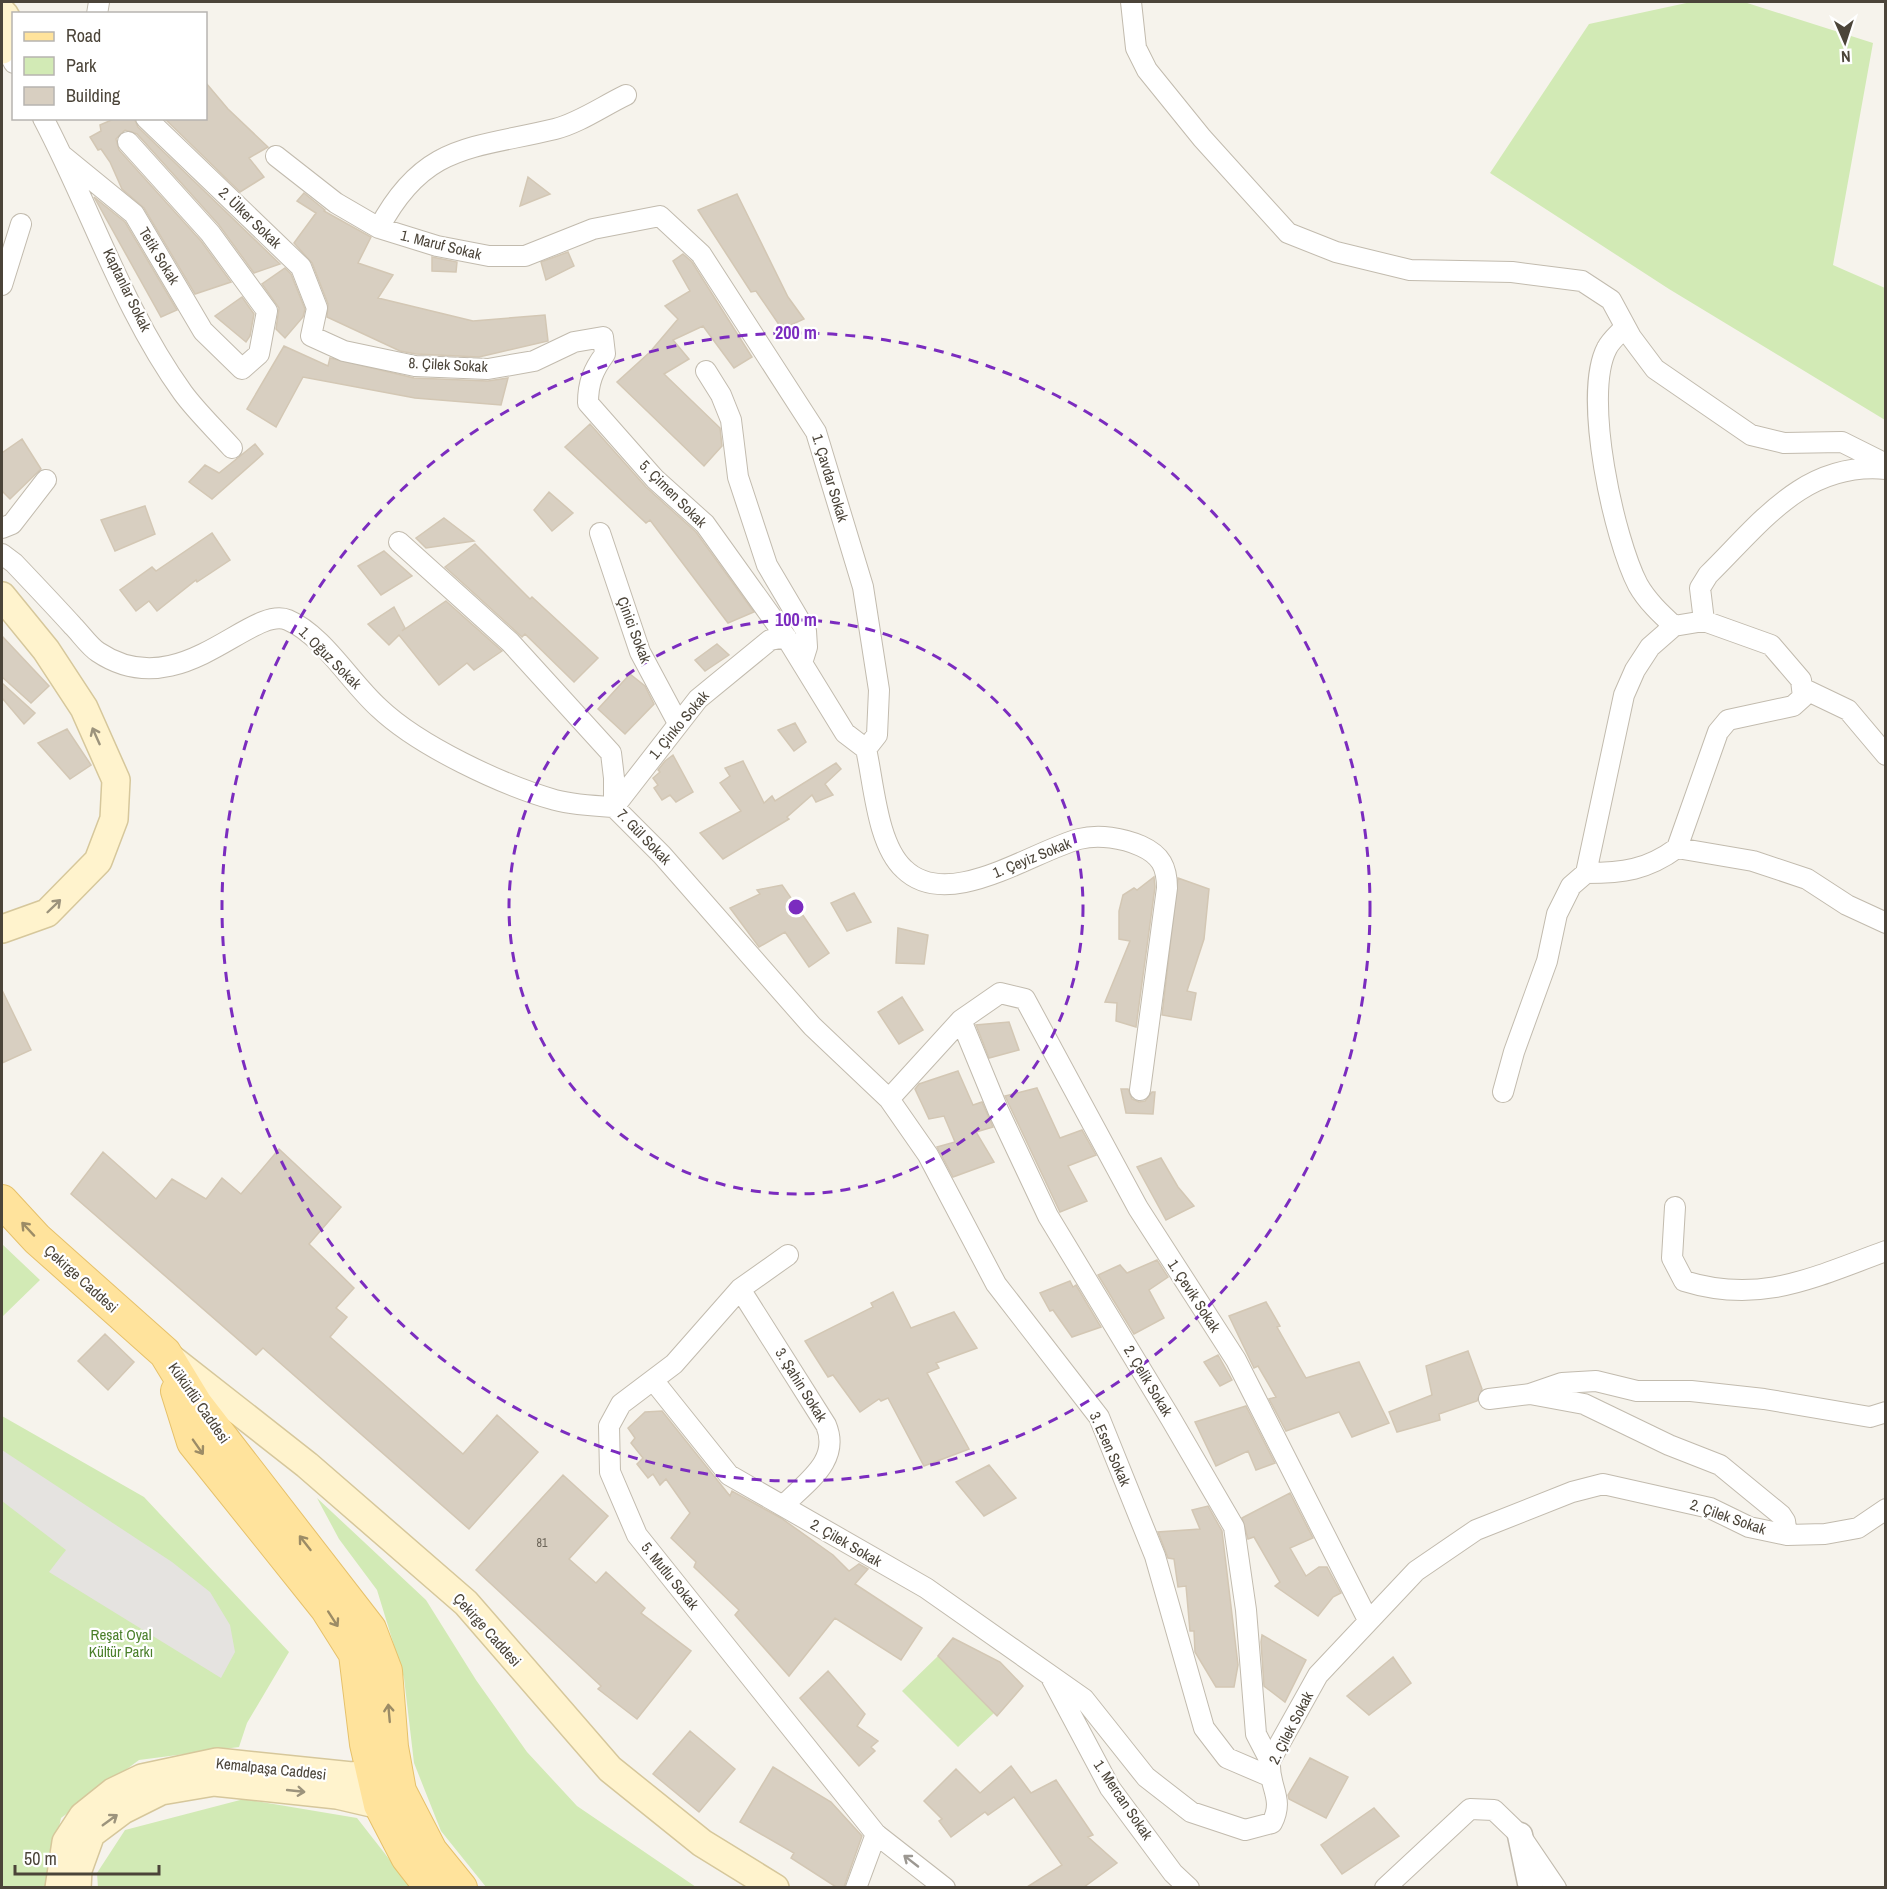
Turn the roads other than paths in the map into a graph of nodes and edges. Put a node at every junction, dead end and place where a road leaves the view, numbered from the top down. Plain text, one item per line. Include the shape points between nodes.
1 (1131, 2) edge
2 (2, 12) edge
3 (7, 53) edge
4 (626, 95) dead end
5 (44, 120) edge
6 (148, 120) edge
7 (128, 142) dead end
8 (63, 156) junction
9 (276, 156) dead end
10 (660, 216) joint
11 (21, 224) dead end
12 (379, 228) junction
13 (2, 285) edge
14 (1625, 327) junction
15 (311, 336) joint
16 (605, 354) joint
17 (706, 371) dead end
18 (232, 448) dead end
19 (1886, 464) edge
20 (1886, 469) edge
21 (46, 480) dead end
22 (2, 528) edge
23 (600, 532) dead end
24 (399, 542) dead end
25 (2, 554) edge
26 (2, 596) edge
27 (1704, 621) junction
28 (1674, 626) junction
29 (786, 637) junction
30 (802, 663) junction
31 (1802, 688) junction
32 (678, 723) junction
33 (866, 748) junction
34 (1886, 755) edge
35 (614, 807) junction
36 (1677, 848) junction
37 (1586, 873) junction
38 (1886, 923) edge
39 (2, 929) edge
40 (961, 1020) junction
41 (1140, 1090) dead end
42 (1503, 1092) dead end
43 (889, 1099) junction
44 (2, 1201) edge
45 (1675, 1207) dead end
46 (2, 1232) edge
47 (1886, 1251) edge
48 (788, 1255) dead end
49 (740, 1290) junction
50 (165, 1353) junction
51 (653, 1380) junction
52 (1530, 1394) junction
53 (1489, 1399) dead end
54 (1886, 1412) edge
55 (783, 1506) junction
56 (1886, 1509) edge
57 (1787, 1535) junction
58 (1368, 1620) junction
59 (1049, 1674) junction
60 (392, 1747) junction
61 (1270, 1769) junction
62 (371, 1773) junction
63 (380, 1805) junction
64 (413, 1821) junction
65 (876, 1834) junction
66 (1520, 1835) junction
67 (59, 1887) edge
68 (77, 1887) edge
69 (431, 1887) edge
70 (461, 1887) edge
71 (775, 1887) edge
72 (856, 1887) edge
73 (945, 1887) edge
74 (1189, 1887) edge
75 (1385, 1887) edge
76 (1531, 1887) edge
77 (1556, 1887) edge

1 - 14 street via 1136,48 1147,70 1288,233 1336,252 1410,270 1512,272 1582,281 1611,300
2 - 3 main road via 9,34
4 - 12 street via 557,129 456,151 426,169 395,198
5 - 8 street, Kaptanlar Sokak
6 - 15 street, 2. Ülker Sokak via 301,267 317,308
7 - 8 street, Tetik Sokak via 210,233 267,311 259,354 242,369 203,331 134,214
8 - 18 street, Kaptanlar Sokak via 135,314 183,393
9 - 12 street, 1. Maruf Sokak via 336,203
10 - 12 street, 1. Maruf Sokak via 593,229 525,256 478,254
10 - 33 street, 1. Çavdar Sokak via 701,254 816,432 863,587 879,690 878,735
11 - 13 street
14 - 19 street via 1655,369 1751,435 1784,443 1842,442
14 - 28 street via 1607,348 1599,381 1600,455 1625,554 1639,586
15 - 16 street, 8. Çilek Sokak via 344,351 415,366 488,369 534,361 574,342 603,337
16 - 29 street, 5. Çimen Sokak via 588,385 588,403 655,479 705,524
17 - 30 street via 731,420 738,477 767,565 806,632
20 - 27 street via 1863,467 1828,474 1778,503 1708,575 1700,588
21 - 22 street via 12,524
23 - 32 street, Çinici Sokak via 640,652
24 - 35 street, 7. Gül Sokak via 510,642 611,753
25 - 35 street, 1. Oğuz Sokak via 97,651 118,663 167,667 197,659 262,620 285,618 306,630 379,709 427,743 490,775 556,800
39 -> 26 main road via 47,913 98,861 114,819 116,780 84,708 46,650
27 - 28 street
27 - 31 street via 1771,645 1801,680
28 - 37 street via 1650,646 1624,695
29 - 30 street, 5. Çimen Sokak
29 - 32 street, 1. Çinko Sokak via 771,640 736,666 698,699
30 - 33 street, 5. Çimen Sokak via 845,733
31 - 34 street via 1848,711
31 - 36 street via 1803,697 1793,706 1728,720 1718,732
32 - 35 street, 1. Çinko Sokak
33 - 41 street, 1. Çeyiz Sokak via 887,847 904,870 929,885 972,881 1081,838 1123,837 1156,853 1167,871 1167,888
35 - 43 street, 7. Gül Sokak via 662,855 812,1026
36 - 37 street via 1648,865 1611,873
36 - 38 street via 1753,861 1807,879 1847,905
37 - 42 street via 1571,886 1557,914 1547,961
40 - 43 street
40 - 58 street, 1. Çevik Sokak via 1000,993 1025,999 1138,1208 1236,1360
40 - 61 street, 2. Çelik Sokak via 1048,1216 1234,1527 1246,1610 1256,1734
43 - 61 street, 3. Esen Sokak via 928,1155 996,1284 1099,1417 1155,1556 1204,1728 1227,1758
50 -> 44 main road, Çekirge Caddesi via 37,1239
45 - 47 street via 1672,1258 1684,1281 1711,1289 1787,1287
46 - 50 main road, Çekirge Caddesi via 27,1258
48 - 49 street, 5. Mutlu Sokak
49 - 51 street, 5. Mutlu Sokak via 674,1364
49 - 55 street, 3. Şahin Sokak via 832,1439 829,1456
60 -> 50 main road, Kükürtlü Caddesi via 386,1671 370,1629 196,1404
50 -> 62 main road, Kükürtlü Caddesi via 193,1442 326,1608 355,1654
50 - 71 main road, Çekirge Caddesi via 307,1465 466,1603 610,1769 702,1843
51 - 55 street, 2. Çilek Sokak via 729,1475
51 - 65 street, 5. Mutlu Sokak via 621,1404 609,1426 610,1472 637,1535
52 - 53 street
52 - 54 street via 1562,1383 1596,1381 1637,1392 1691,1391 1764,1398 1870,1417
52 - 57 street via 1584,1404 1720,1465 1781,1515
55 - 59 street, 2. Çilek Sokak via 926,1588
56 - 57 street, 2. Çilek Sokak via 1858,1528
57 - 58 street, 2. Çilek Sokak via 1749,1527 1710,1508 1603,1484 1572,1492 1476,1530 1416,1570
58 - 61 street, 2. Çilek Sokak via 1318,1675
59 - 61 street, 2. Çilek Sokak via 1084,1699 1146,1777 1191,1812 1245,1830 1272,1823 1279,1803
59 - 74 street, 1. Mercan Sokak via 1110,1788 1173,1873
60 - 62 main road via 382,1766
60 - 64 main road, Kükürtlü Caddesi via 400,1791
62 - 63 main road, Kükürtlü Caddesi
62 - 67 main road, Kemalpaşa Caddesi via 332,1775 217,1762 141,1778 113,1792 82,1816 66,1842
63 - 64 main road, Kemalpaşa Caddesi
68 -> 63 main road, Kemalpaşa Caddesi via 78,1870 91,1834 123,1810 161,1791 214,1782 337,1795
63 - 69 main road, Kükürtlü Caddesi via 407,1857
64 - 70 main road, Kükürtlü Caddesi via 430,1851
65 - 72 street
73 -> 65 street, 5. Mutlu Sokak
66 - 75 street via 1494,1810 1470,1809
66 - 76 street
66 - 77 street

